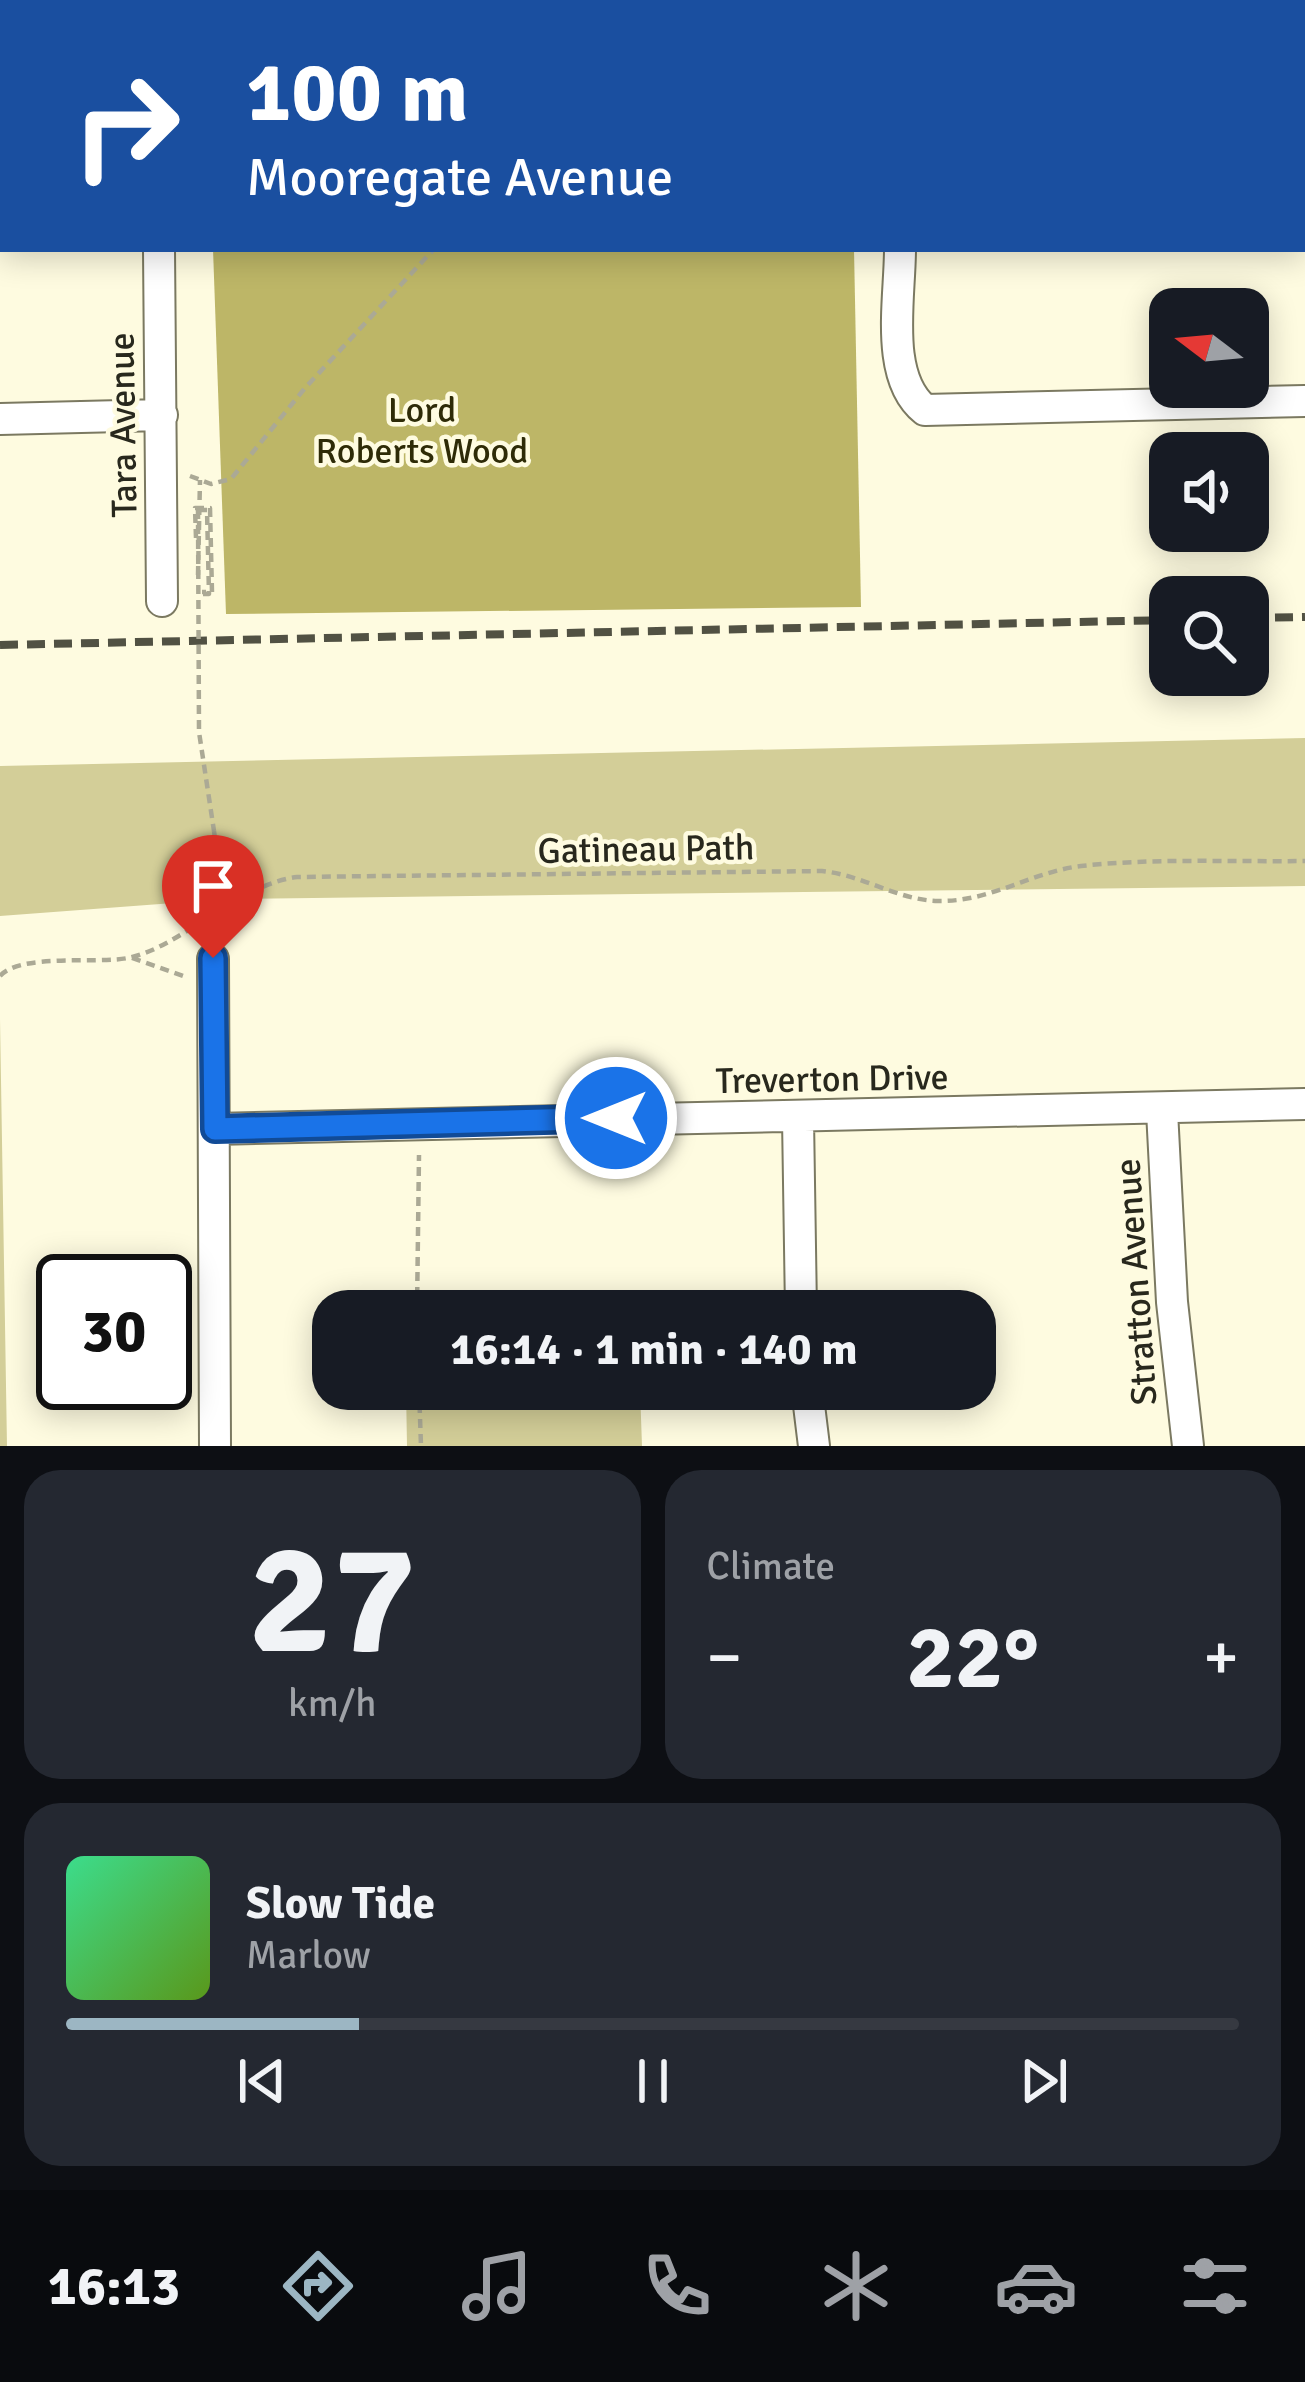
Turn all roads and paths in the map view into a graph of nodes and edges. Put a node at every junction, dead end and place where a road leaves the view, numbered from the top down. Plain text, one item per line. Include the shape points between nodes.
1 (159, 252) edge
2 (431, 252) edge
3 (900, 252) edge
4 (1305, 401) edge
5 (162, 415) junction
6 (0, 419) edge
7 (199, 508) edge
8 (199, 508) edge
9 (199, 508) edge
10 (199, 510) edge
11 (199, 537) edge
12 (199, 537) edge
13 (200, 592) edge
14 (200, 592) edge
15 (209, 592) edge
16 (209, 592) edge
17 (200, 594) edge
18 (200, 594) edge
19 (162, 601) dead end
20 (1305, 861) edge
21 (224, 906) junction
22 (132, 958) junction
23 (213, 971) joint
24 (0, 976) edge
25 (1305, 1104) edge
26 (1162, 1111) junction
27 (798, 1118) junction
28 (419, 1120) junction
29 (215, 1129) junction
30 (417, 1290) edge
31 (801, 1290) edge
32 (420, 1410) edge
33 (810, 1410) edge
34 (215, 1446) edge
35 (421, 1446) edge
36 (814, 1446) edge
37 (1188, 1446) edge

1 - 5 street, Tara Avenue
2 - 7 path, bridge via 231,479 200,480
3 - 4 street via 901,370 906,394 925,410
5 - 6 street
5 - 19 street, Tara Avenue
8 - 15 path, bridge via 210,508
9 - 17 path, bridge
10 - 16 path, bridge via 207,510
11 - 13 path, bridge
12 - 14 path, bridge
18 - 21 path, bridge via 199,732
20 - 21 path, Gatineau Path via 1082,866 994,896 943,901 822,871 297,877
21 - 22 path, Gatineau Path
22 - 23 path
22 - 24 path, Gatineau Path via 19,965
23 - 29 street
25 - 26 street, Treverton Drive
26 - 27 street, Treverton Drive
26 - 37 street, Stratton Avenue
27 - 28 street, Treverton Drive
27 - 31 street
28 - 29 street, Treverton Drive
28 - 30 path
29 - 34 street
32 - 35 path
33 - 36 street

